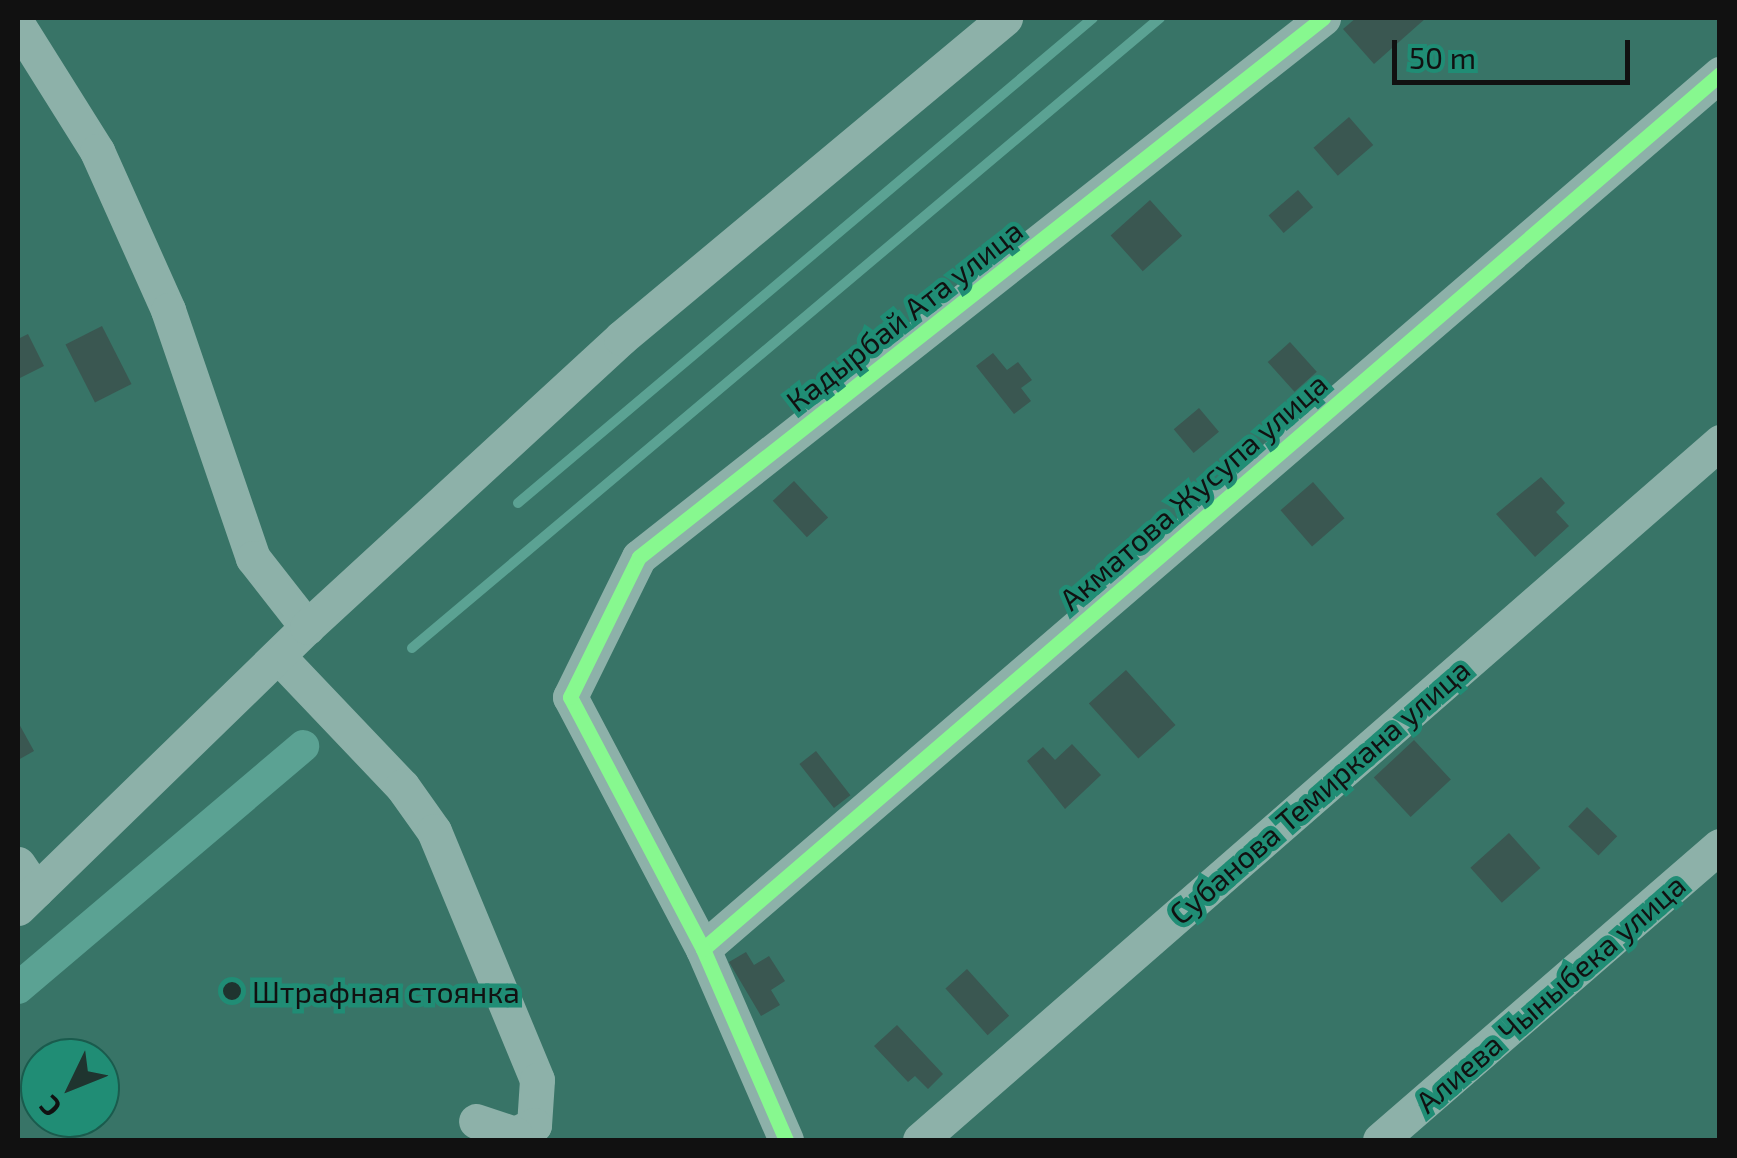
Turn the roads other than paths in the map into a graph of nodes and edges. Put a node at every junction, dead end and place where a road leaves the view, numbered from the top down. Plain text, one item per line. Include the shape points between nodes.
1 (1006, 18) edge
2 (1324, 18) edge
3 (18, 25) edge
4 (1720, 74) edge
5 (1720, 442) edge
6 (307, 627) junction
7 (278, 656) junction
8 (1720, 846) edge
9 (24, 888) edge
10 (703, 949) junction
11 (476, 1121) dead end
12 (786, 1140) edge
13 (920, 1140) edge
14 (1380, 1140) edge

1 - 6 street via 621,338
2 - 10 street, Кадырбай Ата улица via 640,556 570,697
3 - 6 street via 97,151 168,310 253,558
4 - 10 street, Акматова Жусупа улица
5 - 13 street, Субанова Темиркана улица
6 - 7 street
7 - 9 street
7 - 11 street via 402,786 434,832 537,1080 534,1125 516,1134
8 - 14 street, Алиева Чыныбека улица
10 - 12 street

